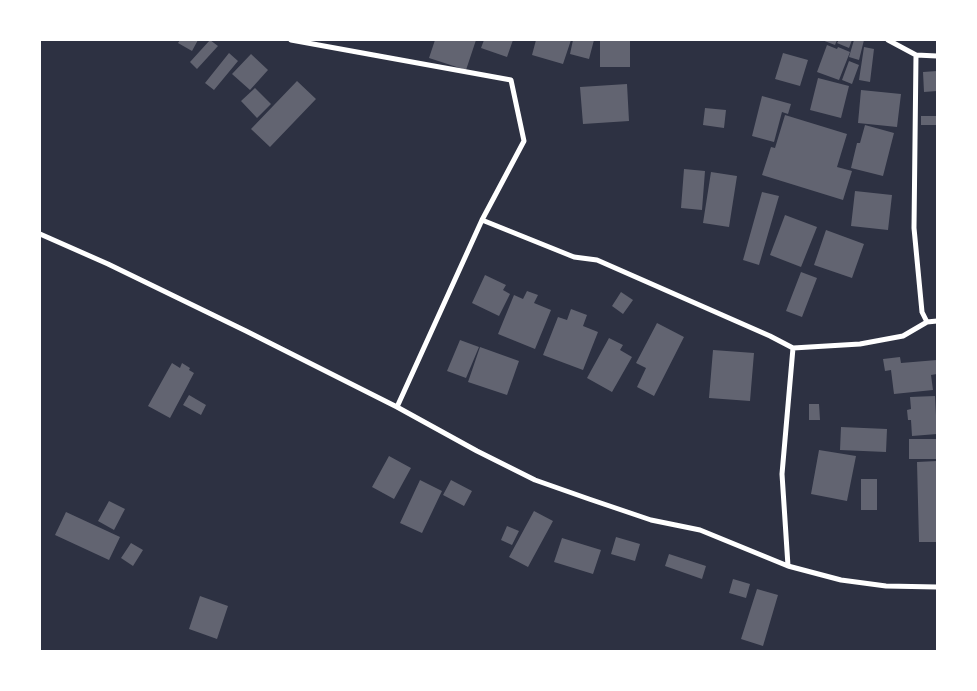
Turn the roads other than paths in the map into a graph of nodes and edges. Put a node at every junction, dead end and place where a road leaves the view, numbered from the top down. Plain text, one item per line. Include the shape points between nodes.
1 (291, 40) edge
2 (888, 40) edge
3 (916, 55) junction
4 (937, 56) edge
5 (482, 220) junction
6 (40, 234) edge
7 (937, 320) edge
8 (927, 322) junction
9 (793, 348) junction
10 (397, 407) junction
11 (788, 566) junction
12 (937, 587) edge

1 - 5 street via 511,80 524,141
2 - 3 street
3 - 4 street
3 - 8 street via 914,228 922,312
5 - 9 street via 574,257 597,260
5 - 10 street
6 - 10 street via 125,272
7 - 8 street
8 - 9 street via 903,336 860,344
9 - 11 street via 782,474
10 - 11 street via 535,480 651,520 700,530
11 - 12 street via 877,585

